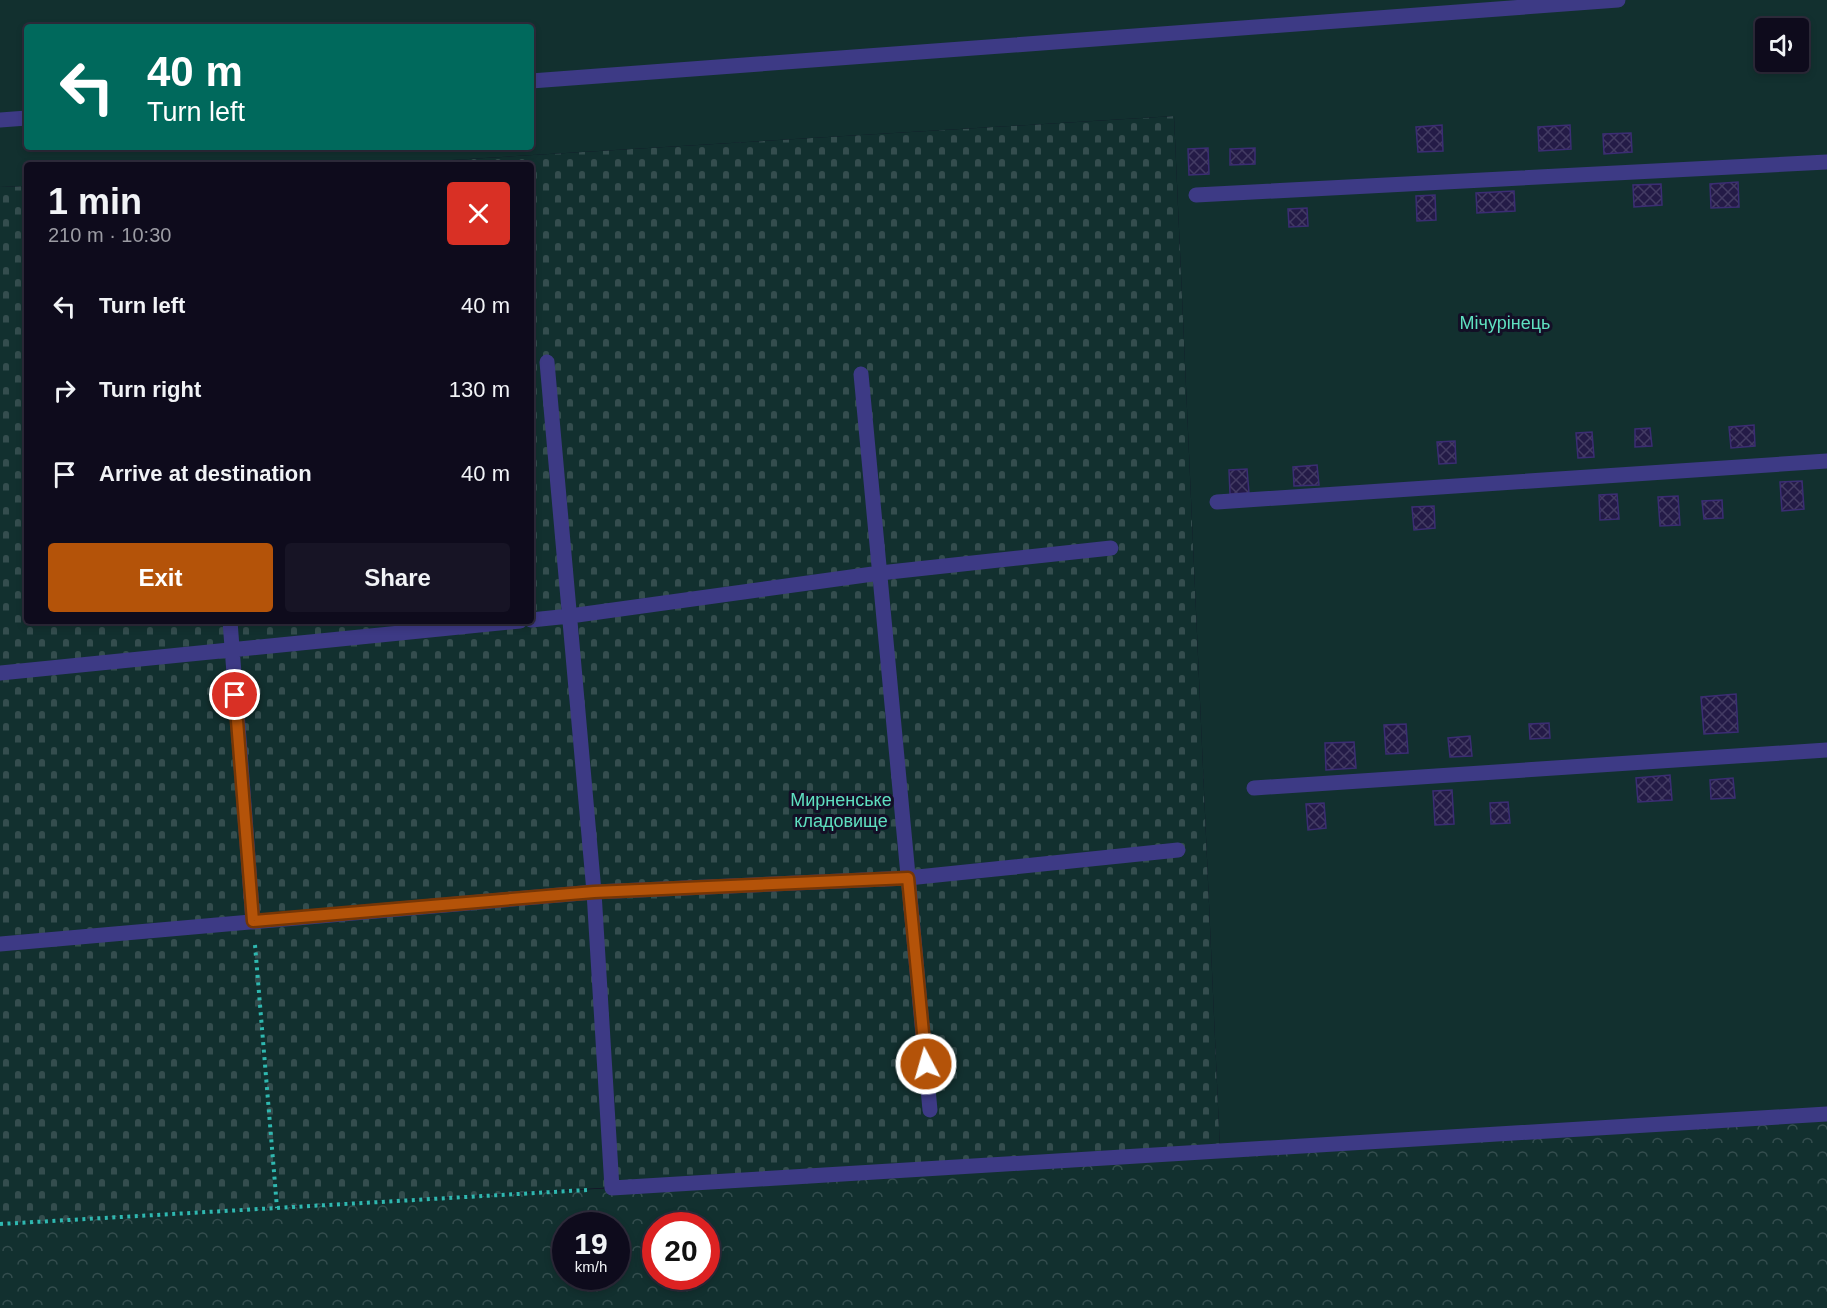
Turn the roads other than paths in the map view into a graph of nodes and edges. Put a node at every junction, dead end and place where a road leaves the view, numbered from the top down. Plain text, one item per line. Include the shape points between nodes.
1 (1618, 0) edge
2 (534, 81) edge
3 (24, 118) edge
4 (0, 120) edge
5 (1827, 162) edge
6 (1196, 195) dead end
7 (547, 362) dead end
8 (861, 374) dead end
9 (1827, 461) edge
10 (1217, 502) dead end
11 (1111, 548) dead end
12 (880, 573) junction
13 (570, 616) junction
14 (534, 620) edge
15 (230, 624) edge
16 (490, 624) edge
17 (232, 650) junction
18 (0, 673) edge
19 (1827, 750) edge
20 (1254, 788) dead end
21 (1178, 850) dead end
22 (908, 878) junction
23 (594, 892) junction
24 (253, 921) junction
25 (0, 944) edge
26 (930, 1110) dead end
27 (1827, 1114) edge

1 - 2 lane
3 - 4 lane
5 - 6 lane
7 - 13 lane
8 - 12 lane
9 - 10 lane
11 - 12 lane
12 - 13 lane
12 - 22 lane
13 - 14 lane
13 - 23 lane
15 - 17 lane
16 - 17 lane
17 - 18 lane
17 - 24 lane
19 - 20 lane
21 - 22 lane
22 - 23 lane
22 - 26 lane
23 - 24 lane
23 - 27 lane via 612,1188
24 - 25 lane

